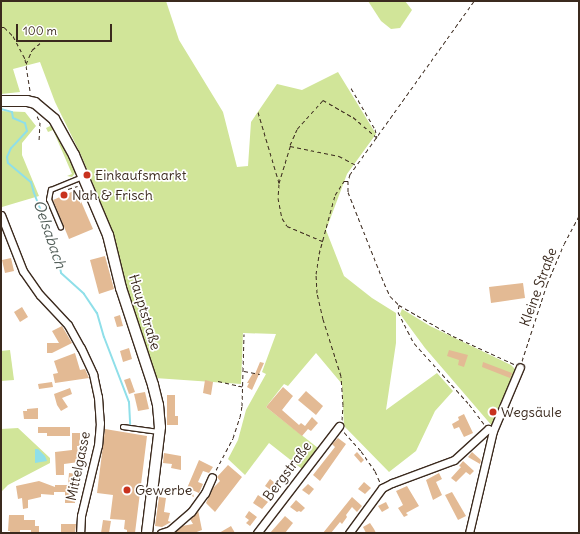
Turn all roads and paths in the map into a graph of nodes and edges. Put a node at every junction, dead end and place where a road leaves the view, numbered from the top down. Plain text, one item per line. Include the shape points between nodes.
1 (474, 1) edge
2 (1, 27) edge
3 (40, 43) dead end
4 (26, 65) junction
5 (351, 88) dead end
6 (1, 101) edge
7 (31, 102) junction
8 (258, 112) dead end
9 (37, 116) dead end
10 (377, 138) junction
11 (39, 141) dead end
12 (290, 146) junction
13 (356, 166) junction
14 (84, 177) junction
15 (348, 181) junction
16 (279, 183) junction
17 (64, 185) junction
18 (81, 188) dead end
19 (1, 215) edge
20 (579, 216) edge
21 (60, 228) dead end
22 (323, 241) junction
23 (399, 305) junction
24 (244, 334) dead end
25 (520, 367) junction
26 (243, 371) junction
27 (260, 374) dead end
28 (218, 381) dead end
29 (243, 386) junction
30 (339, 426) junction
31 (122, 427) dead end
32 (490, 430) junction
33 (159, 432) junction
34 (212, 477) joint
35 (382, 488) junction
36 (80, 533) edge
37 (147, 533) edge
38 (161, 533) edge
39 (257, 533) edge
40 (349, 533) edge
41 (469, 533) edge

1 - 10 path
2 - 4 path via 13,36
3 - 4 path via 32,50
4 - 7 path
5 - 10 path via 375,129
6 - 7 main road
7 - 14 main road, Hauptstraße via 47,112 61,129
8 - 16 path
9 - 11 path via 40,122
10 - 12 path via 353,117 323,100 297,129
10 - 13 path
12 - 13 path via 339,156
12 - 16 path
13 - 15 path
14 - 17 lane
14 - 33 main road, Hauptstraße via 108,235 123,301 153,385 158,405
15 - 22 path via 344,181 335,195
15 - 23 path via 348,192 360,227 390,296
16 - 22 path via 278,198 282,218 287,226
17 - 18 path via 66,190 77,186
17 - 21 lane via 51,190 49,200
19 - 36 street, Mittelgasse via 23,270 40,295 68,325 93,374 100,423 98,445 81,516
20 - 25 path, Kleine Straße via 547,284
22 - 30 path via 316,274 317,293 342,384 343,414
23 - 25 path via 453,336
23 - 32 path via 398,312 414,343
24 - 26 path
25 - 32 street
26 - 27 path
26 - 29 path
28 - 29 path
29 - 34 path via 242,406 233,438
30 - 35 path via 361,451
30 - 39 street, Bergstraße
31 - 33 lane
32 - 35 street via 454,460
32 - 41 street
33 - 37 main road, Hauptstraße
34 - 38 street via 205,493 191,512 170,530
35 - 40 street

